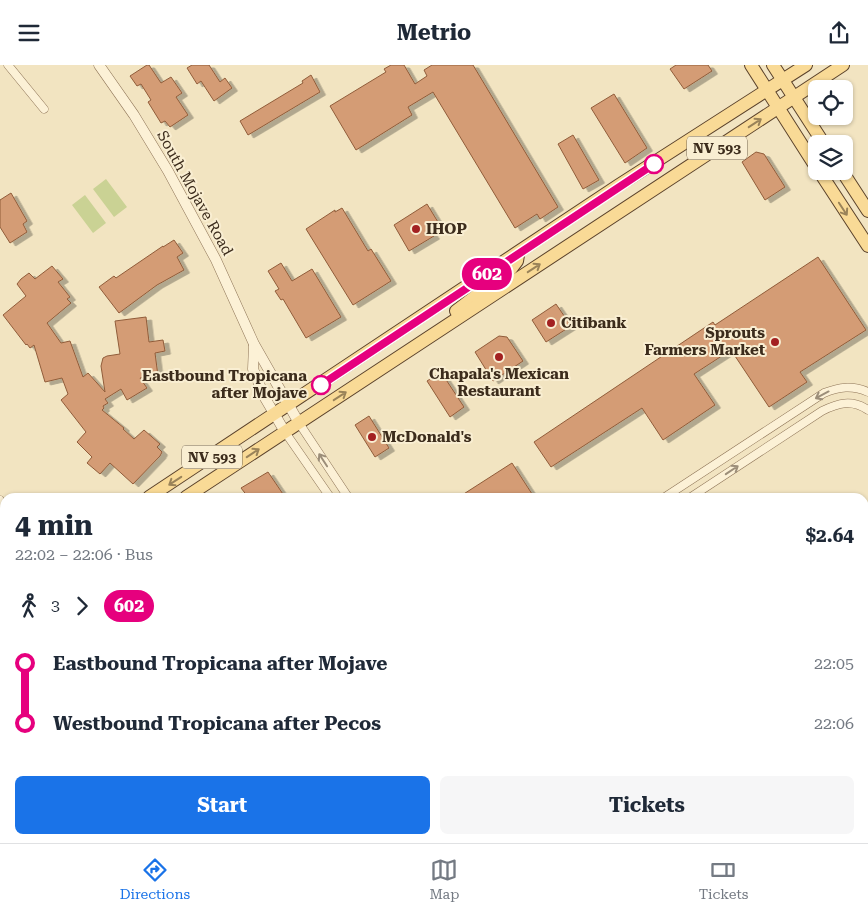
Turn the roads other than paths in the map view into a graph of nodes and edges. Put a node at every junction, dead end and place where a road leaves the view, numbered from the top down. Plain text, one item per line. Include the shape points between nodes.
1 (8, 65) edge
2 (99, 65) edge
3 (751, 65) edge
4 (773, 65) edge
5 (806, 65) edge
6 (843, 65) edge
7 (782, 81) junction
8 (767, 91) junction
9 (793, 98) junction
10 (778, 108) junction
11 (44, 109) dead end
12 (818, 135) edge
13 (808, 155) edge
14 (825, 180) edge
15 (848, 180) edge
16 (868, 211) edge
17 (868, 246) edge
18 (518, 253) junction
19 (450, 323) junction
20 (254, 344) junction
21 (868, 392) edge
22 (289, 406) junction
23 (868, 410) edge
24 (274, 415) junction
25 (299, 423) junction
26 (285, 431) junction
27 (155, 493) edge
28 (192, 493) edge
29 (327, 493) edge
30 (345, 493) edge
31 (671, 493) edge
32 (697, 493) edge

1 - 11 street
2 - 20 street, South Mojave Road via 168,171 216,260
3 - 8 main road
4 - 7 main road
5 - 7 main road, NV 593
6 - 9 main road, NV 593
7 - 8 main road, NV 593
7 - 9 main road
8 - 10 main road
8 - 18 main road, NV 593
9 - 10 main road, NV 593
9 - 12 main road
10 - 13 main road
19 -> 10 main road, NV 593
14 -> 17 main road
15 - 16 main road
18 - 19 main road via 511,269 454,312
18 - 22 main road, NV 593
25 -> 19 main road, NV 593
20 - 22 street, South Mojave Road
20 - 24 street, South Mojave Road via 253,369
21 -> 31 street via 849,387 824,393
22 - 24 main road, NV 593
22 - 25 street, South Mojave Road
32 -> 23 street via 822,411 843,403 856,403
24 - 26 street, South Mojave Road
24 -> 27 main road, NV 593
25 - 26 main road, NV 593
30 -> 25 street
28 -> 26 main road, NV 593
26 - 29 street

